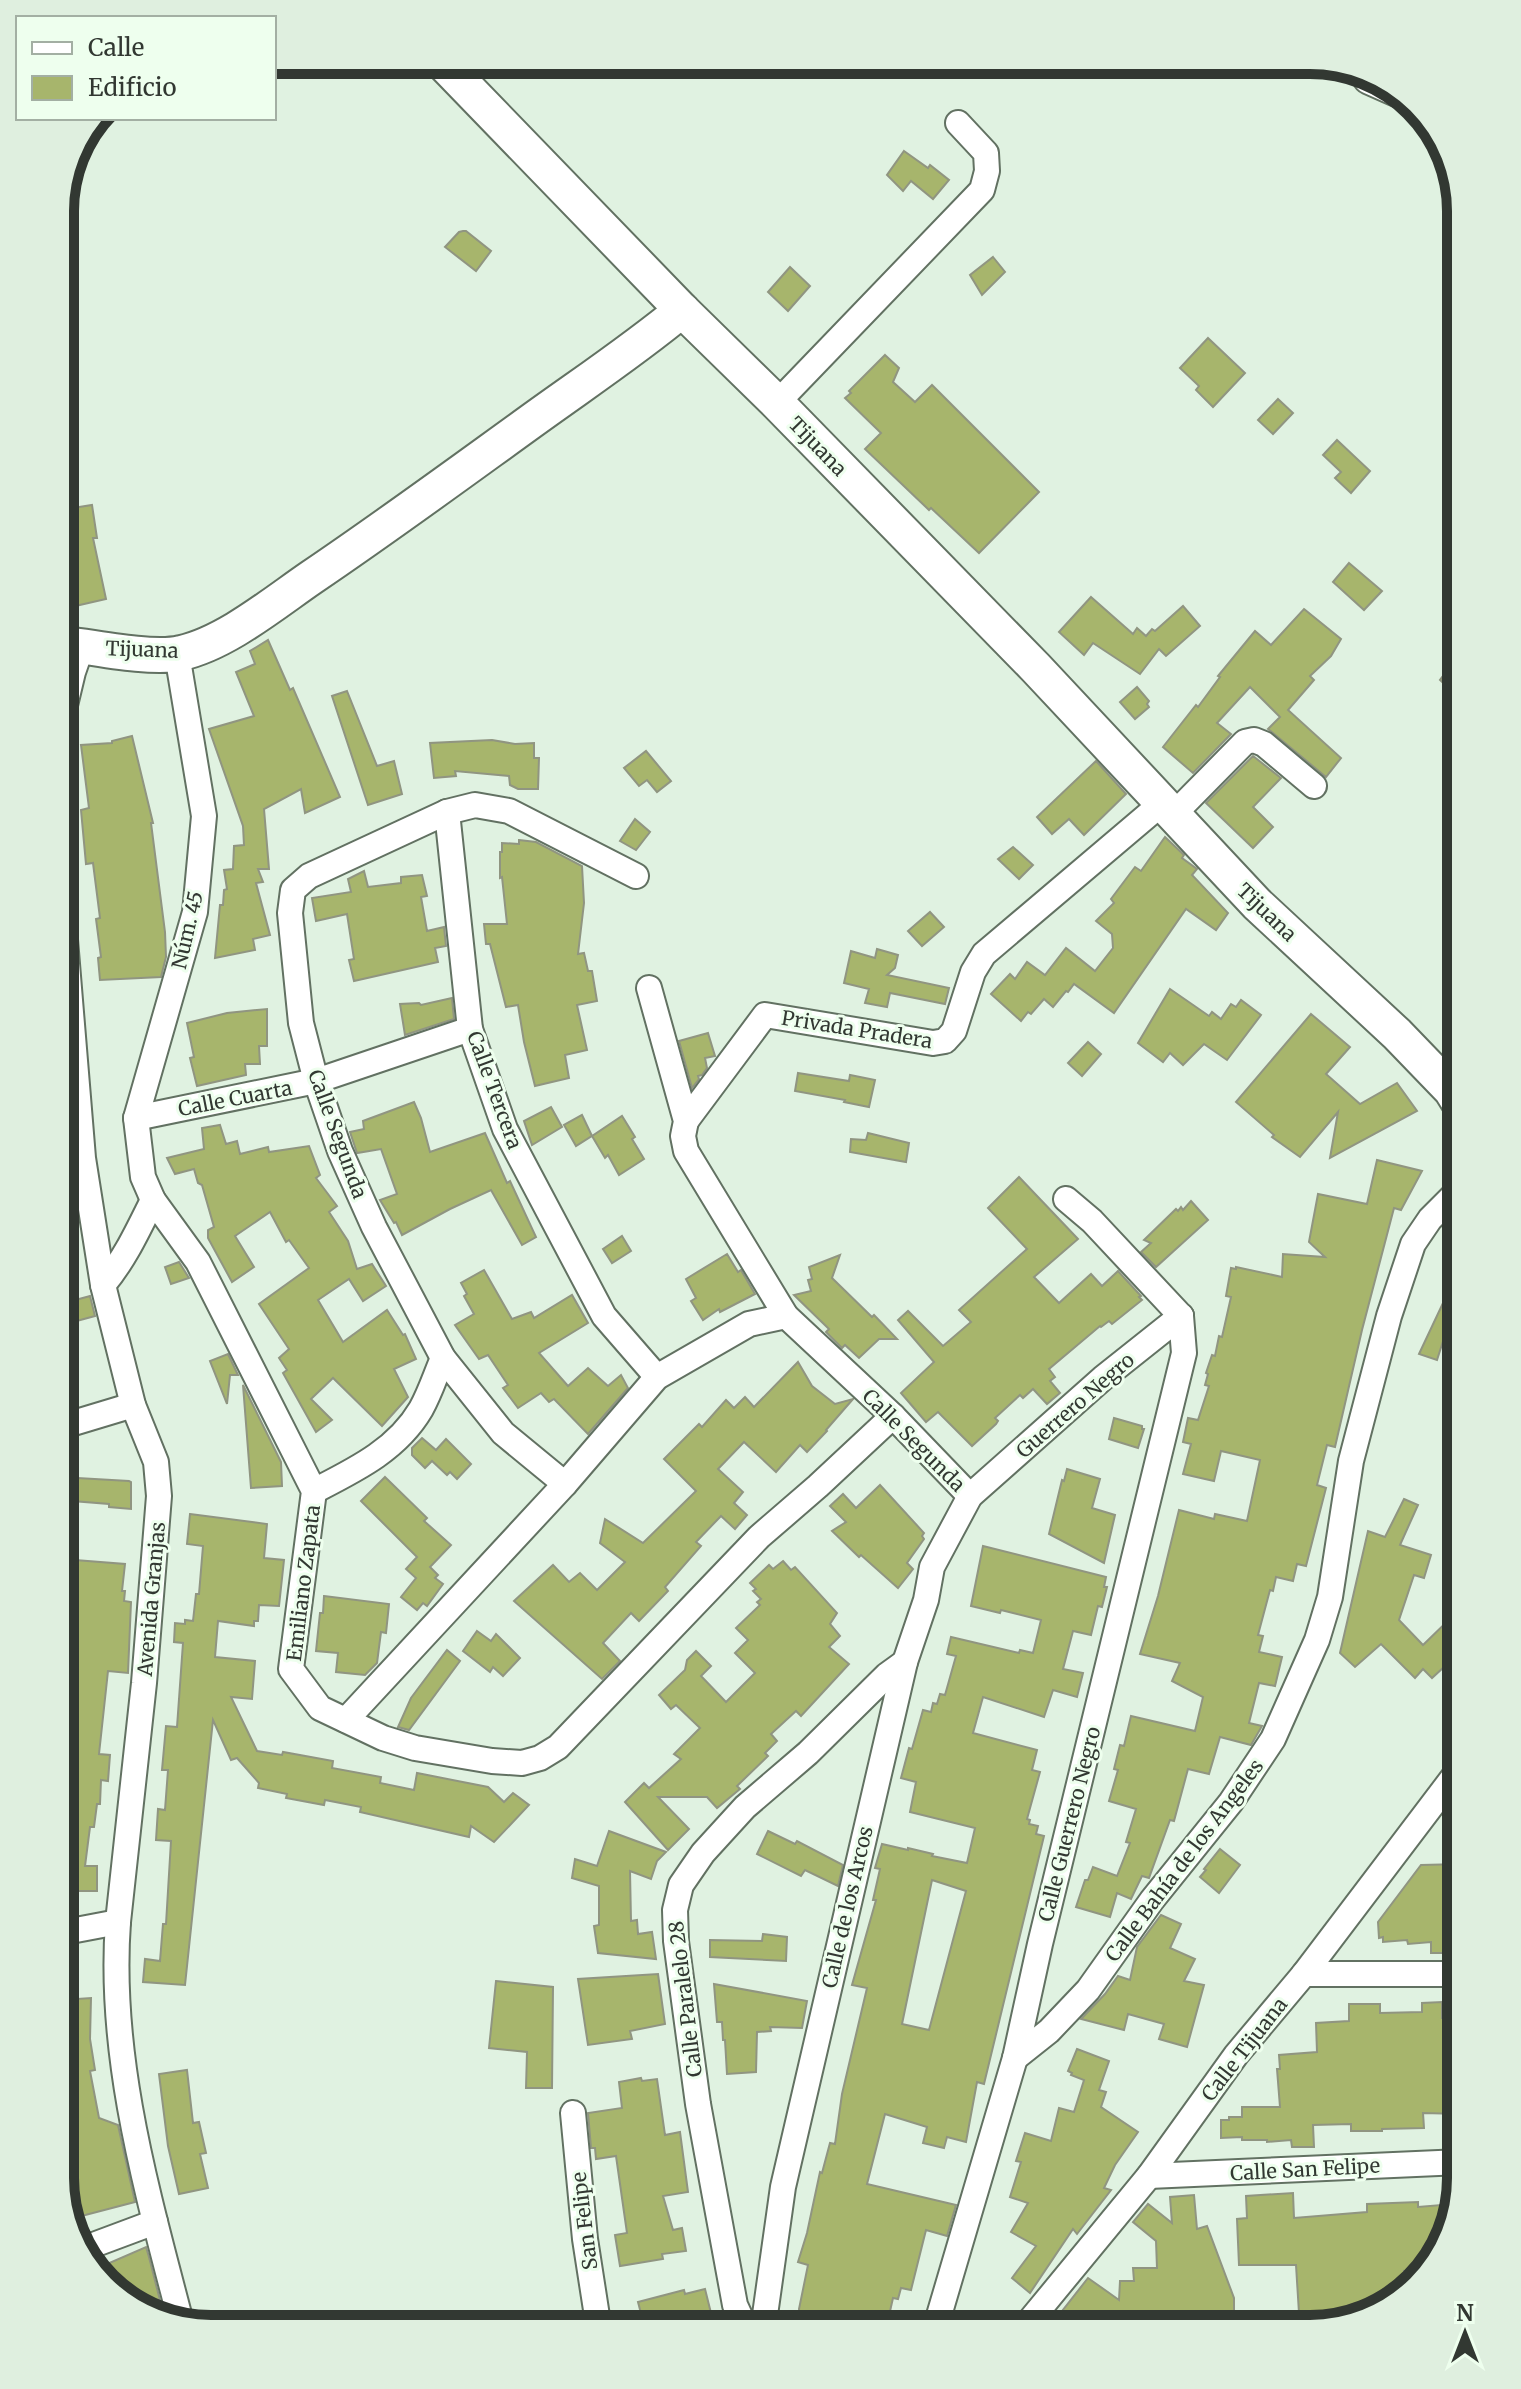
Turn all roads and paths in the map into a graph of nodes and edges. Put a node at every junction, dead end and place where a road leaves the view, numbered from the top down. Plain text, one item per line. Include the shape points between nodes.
1 (454, 74) edge
2 (958, 123) dead end
3 (682, 310) junction
4 (777, 403) junction
5 (74, 644) edge
6 (177, 654) junction
7 (1314, 786) dead end
8 (1167, 810) junction
9 (447, 812) junction
10 (636, 876) dead end
11 (649, 988) dead end
12 (470, 1029) junction
13 (74, 1049) edge
14 (316, 1081) junction
15 (1447, 1086) edge
16 (136, 1118) junction
17 (686, 1121) junction
18 (1066, 1199) dead end
19 (153, 1200) junction
20 (1447, 1202) edge
21 (103, 1285) junction
22 (786, 1316) junction
23 (1181, 1316) junction
24 (443, 1358) junction
25 (657, 1377) junction
26 (133, 1405) junction
27 (893, 1416) junction
28 (74, 1423) edge
29 (565, 1484) junction
30 (314, 1491) junction
31 (970, 1496) junction
32 (905, 1662) junction
33 (346, 1720) junction
34 (1447, 1788) edge
35 (118, 1922) junction
36 (74, 1930) edge
37 (1304, 1974) junction
38 (1447, 1974) edge
39 (1015, 2058) junction
40 (573, 2113) dead end
41 (1447, 2163) edge
42 (1149, 2176) junction
43 (155, 2222) junction
44 (92, 2245) edge
45 (178, 2310) edge
46 (597, 2315) edge
47 (740, 2315) edge
48 (765, 2315) edge
49 (939, 2315) edge
50 (1035, 2315) edge

1 - 3 main road
2 - 4 street via 986,153 982,190
3 - 4 main road, Tijuana
3 - 6 main road, Tijuana via 396,521 239,626 203,647
4 - 8 main road, Tijuana
5 - 6 main road, Tijuana
6 - 16 street, Núm. 45 via 204,816 195,912
7 - 8 street via 1254,740 1245,742
8 - 15 main road, Tijuana
8 - 17 street, Privada Pradera via 984,954 954,1031 945,1041 765,1015
9 - 10 street via 475,805 509,811
9 - 12 street, Calle Tercera
9 - 14 street, Calle Segunda via 309,876 293,890 290,913 301,1023
11 - 17 street, Calle Segunda
12 - 14 street, Calle Cuarta
12 - 25 street, Calle Tercera via 505,1129 604,1316
13 - 21 street, Avenida Granjas via 83,1158
14 - 16 street, Calle Cuarta
14 - 24 street, Calle Segunda via 374,1227
16 - 19 street, Núm. 45 via 143,1177
17 - 22 street, Calle Segunda via 686,1151
18 - 23 street
19 - 21 street
19 - 30 street, Emiliano Zapata via 198,1262
20 - 39 street, Calle Bahía de los Angeles via 1413,1244 1389,1316 1351,1461 1330,1597 1273,1739 1088,1990
21 - 26 street, Avenida Granjas
22 - 25 street via 749,1324
22 - 27 street, Calle Segunda
23 - 31 street, Guerrero Negro
23 - 39 street, Calle Guerrero Negro via 1184,1353
24 - 29 street, Calle Segunda via 503,1433
24 - 30 street via 401,1438
25 - 29 street
26 - 28 street
26 - 35 street, Avenida Granjas via 156,1462 159,1496
27 - 31 street, Calle Segunda
27 - 33 street, Emiliano Zapata via 759,1537 558,1747 540,1758 492,1761 415,1748
29 - 33 street
30 - 33 street, Emiliano Zapata via 291,1669 320,1708
31 - 32 street, Calle de los Arcos via 932,1567
32 - 47 street, Calle Paralelo 28 via 745,1807 681,1885 675,1910 679,1967 700,2118
32 - 48 street, Calle de los Arcos via 783,2187
34 - 37 street, Calle Tijuana
35 - 36 street
35 - 43 street, Avenida Granjas via 123,2070
37 - 38 street
37 - 42 street, Calle Tijuana via 1236,2055
39 - 49 street, Calle Guerrero Negro
40 - 46 street, San Felipe
41 - 42 street, Calle San Felipe
42 - 50 street, Calle Tijuana
43 - 44 street
43 - 45 street, Avenida Granjas

